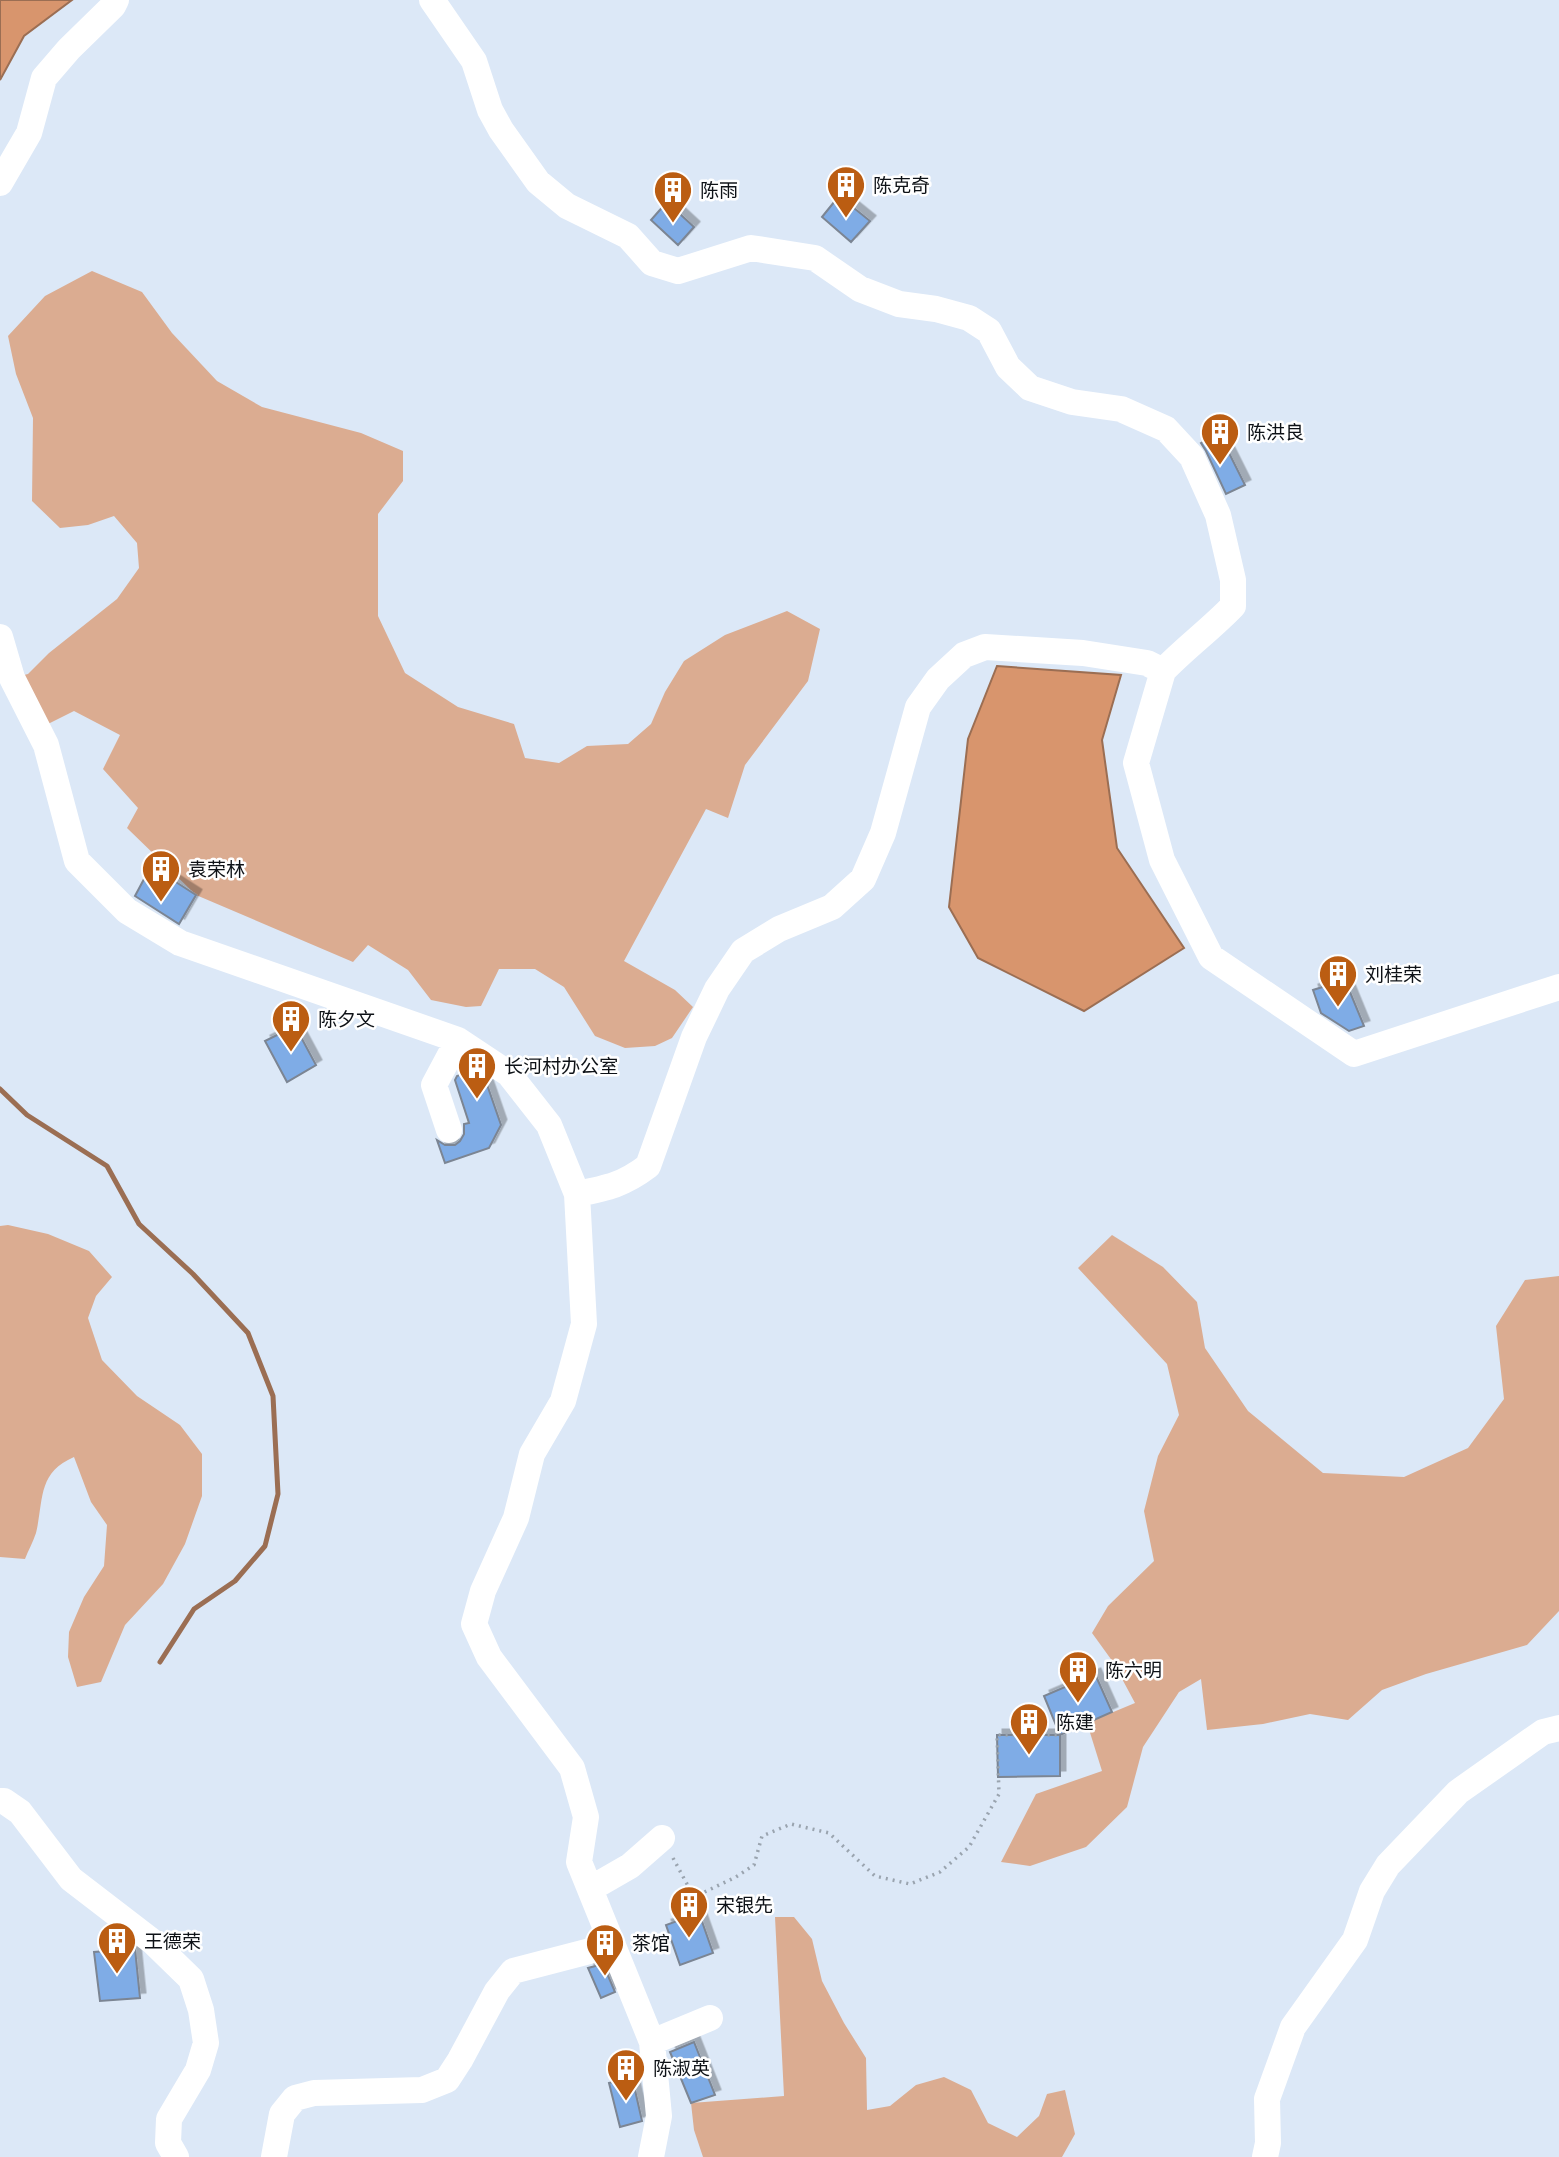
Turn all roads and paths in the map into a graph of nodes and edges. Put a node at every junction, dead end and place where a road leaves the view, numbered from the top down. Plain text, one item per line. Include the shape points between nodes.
1 (116, 0) edge
2 (432, 0) edge
3 (0, 183) edge
4 (0, 638) edge
5 (1163, 671) junction
6 (1559, 987) edge
7 (458, 1040) junction
8 (449, 1130) dead end
9 (577, 1194) junction
10 (1559, 1728) edge
11 (1060, 1735) dead end
12 (0, 1801) edge
13 (662, 1838) joint
14 (590, 1889) junction
15 (613, 1945) junction
16 (710, 2018) dead end
17 (652, 2042) junction
18 (176, 2157) edge
19 (274, 2157) edge
20 (651, 2157) edge
21 (1265, 2157) edge

1 - 3 street via 44,78 29,133
2 - 5 street via 474,61 501,130 538,182 567,206 628,236 652,263 678,271 751,248 815,258 860,289 899,304 969,318 989,331 1008,366 1030,388 1072,402 1121,409 1166,429 1192,457 1218,515 1233,580 1233,606
4 - 7 street via 12,678 46,745 77,860 127,911 180,943
5 - 6 street via 1136,763 1162,860 1211,957 1354,1054
5 - 9 street via 1147,663 1083,653 985,647 964,655 938,679 918,707 883,833 863,879 832,907 779,929 743,951 717,989 694,1037 648,1166 615,1187
7 - 8 street via 433,1085
7 - 9 street via 509,1074 549,1125
9 - 14 street via 584,1324 563,1401 532,1454 516,1518 483,1591 474,1624 489,1657 572,1768 586,1817 579,1862
10 - 21 street via 1543,1732 1458,1792 1388,1865 1372,1891 1355,1940 1293,2027 1267,2099
11 - 13 path via 997,1735 999,1794 969,1847 940,1872 910,1884 875,1876 829,1833 791,1824 762,1836 754,1865 694,1897
12 - 18 street via 20,1812 71,1879 153,1942 191,1979 206,2043 198,2070 169,2119 168,2143
13 - 14 street via 630,1866
14 - 15 street
15 - 17 street
15 - 19 street via 513,1972 447,2080 422,2090 314,2093 295,2098 282,2114
16 - 17 street
17 - 20 street via 659,2116

